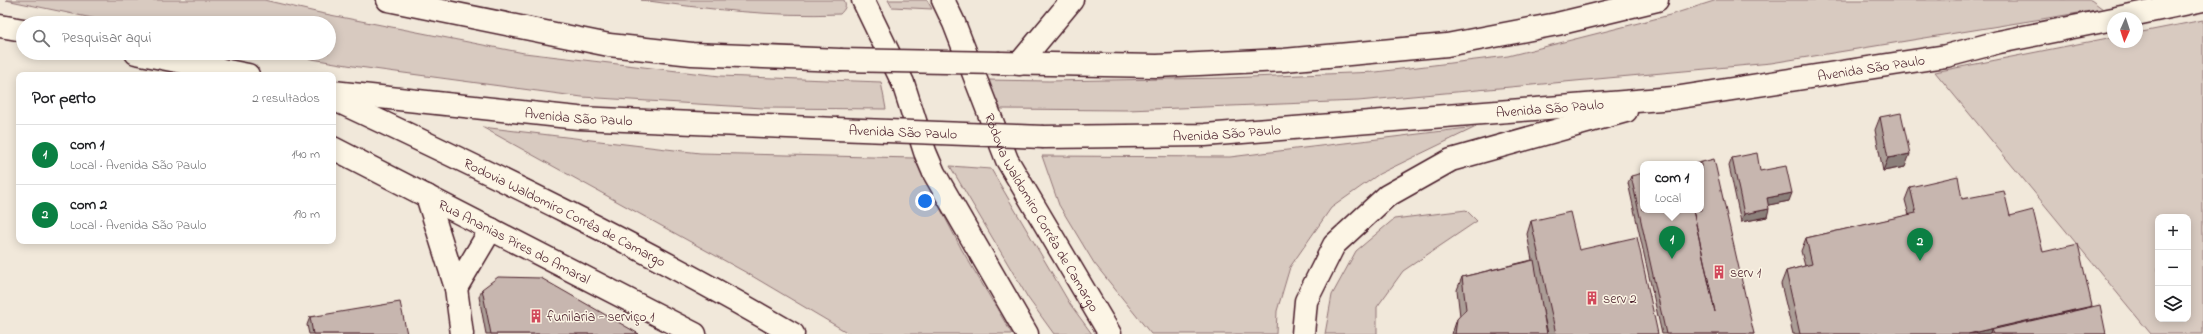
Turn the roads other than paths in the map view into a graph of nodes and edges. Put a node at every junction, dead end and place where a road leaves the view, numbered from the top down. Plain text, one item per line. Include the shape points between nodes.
1 (388, 0) edge
2 (453, 0) edge
3 (863, 0) edge
4 (943, 0) edge
5 (1657, 0) edge
6 (2203, 0) edge
7 (1068, 2) edge
8 (2143, 13) edge
9 (2107, 20) edge
10 (0, 26) edge
11 (16, 29) edge
12 (552, 35) junction
13 (171, 60) edge
14 (176, 61) junction
15 (1009, 63) junction
16 (194, 72) edge
17 (233, 72) edge
18 (336, 92) edge
19 (1674, 98) junction
20 (336, 100) edge
21 (336, 150) edge
22 (427, 196) junction
23 (491, 229) junction
24 (456, 288) junction
25 (462, 334) edge
26 (695, 334) edge
27 (793, 334) edge
28 (1027, 334) edge
29 (1110, 334) edge
30 (1303, 334) edge

1 - 12 main road
2 - 12 main road
3 - 28 main road via 903,83 934,172
4 - 29 main road, Rodovia Waldomiro Corrêa de Camargo via 1006,160
5 - 15 main road via 1557,24 1447,45 1284,60 1157,66
6 - 8 main road
7 - 15 main road
9 - 19 main road, Avenida São Paulo via 1999,42 1946,56
10 - 11 main road
12 - 15 main road, bridge via 609,45 692,54
13 - 14 main road
14 - 16 main road
14 - 17 main road
18 - 19 main road, Avenida São Paulo, bridge via 578,118 1044,137 1205,135
19 - 30 main road via 1451,160 1388,196 1334,244 1306,301
20 - 27 main road, Rodovia Waldomiro Corrêa de Camargo via 657,257
21 - 22 main road, Rua Ananias Pires do Amaral
22 - 23 main road, Rua Ananias Pires do Amaral
22 - 24 main road
23 - 24 main road
23 - 26 main road, Rua Ananias Pires do Amaral
24 - 25 main road

